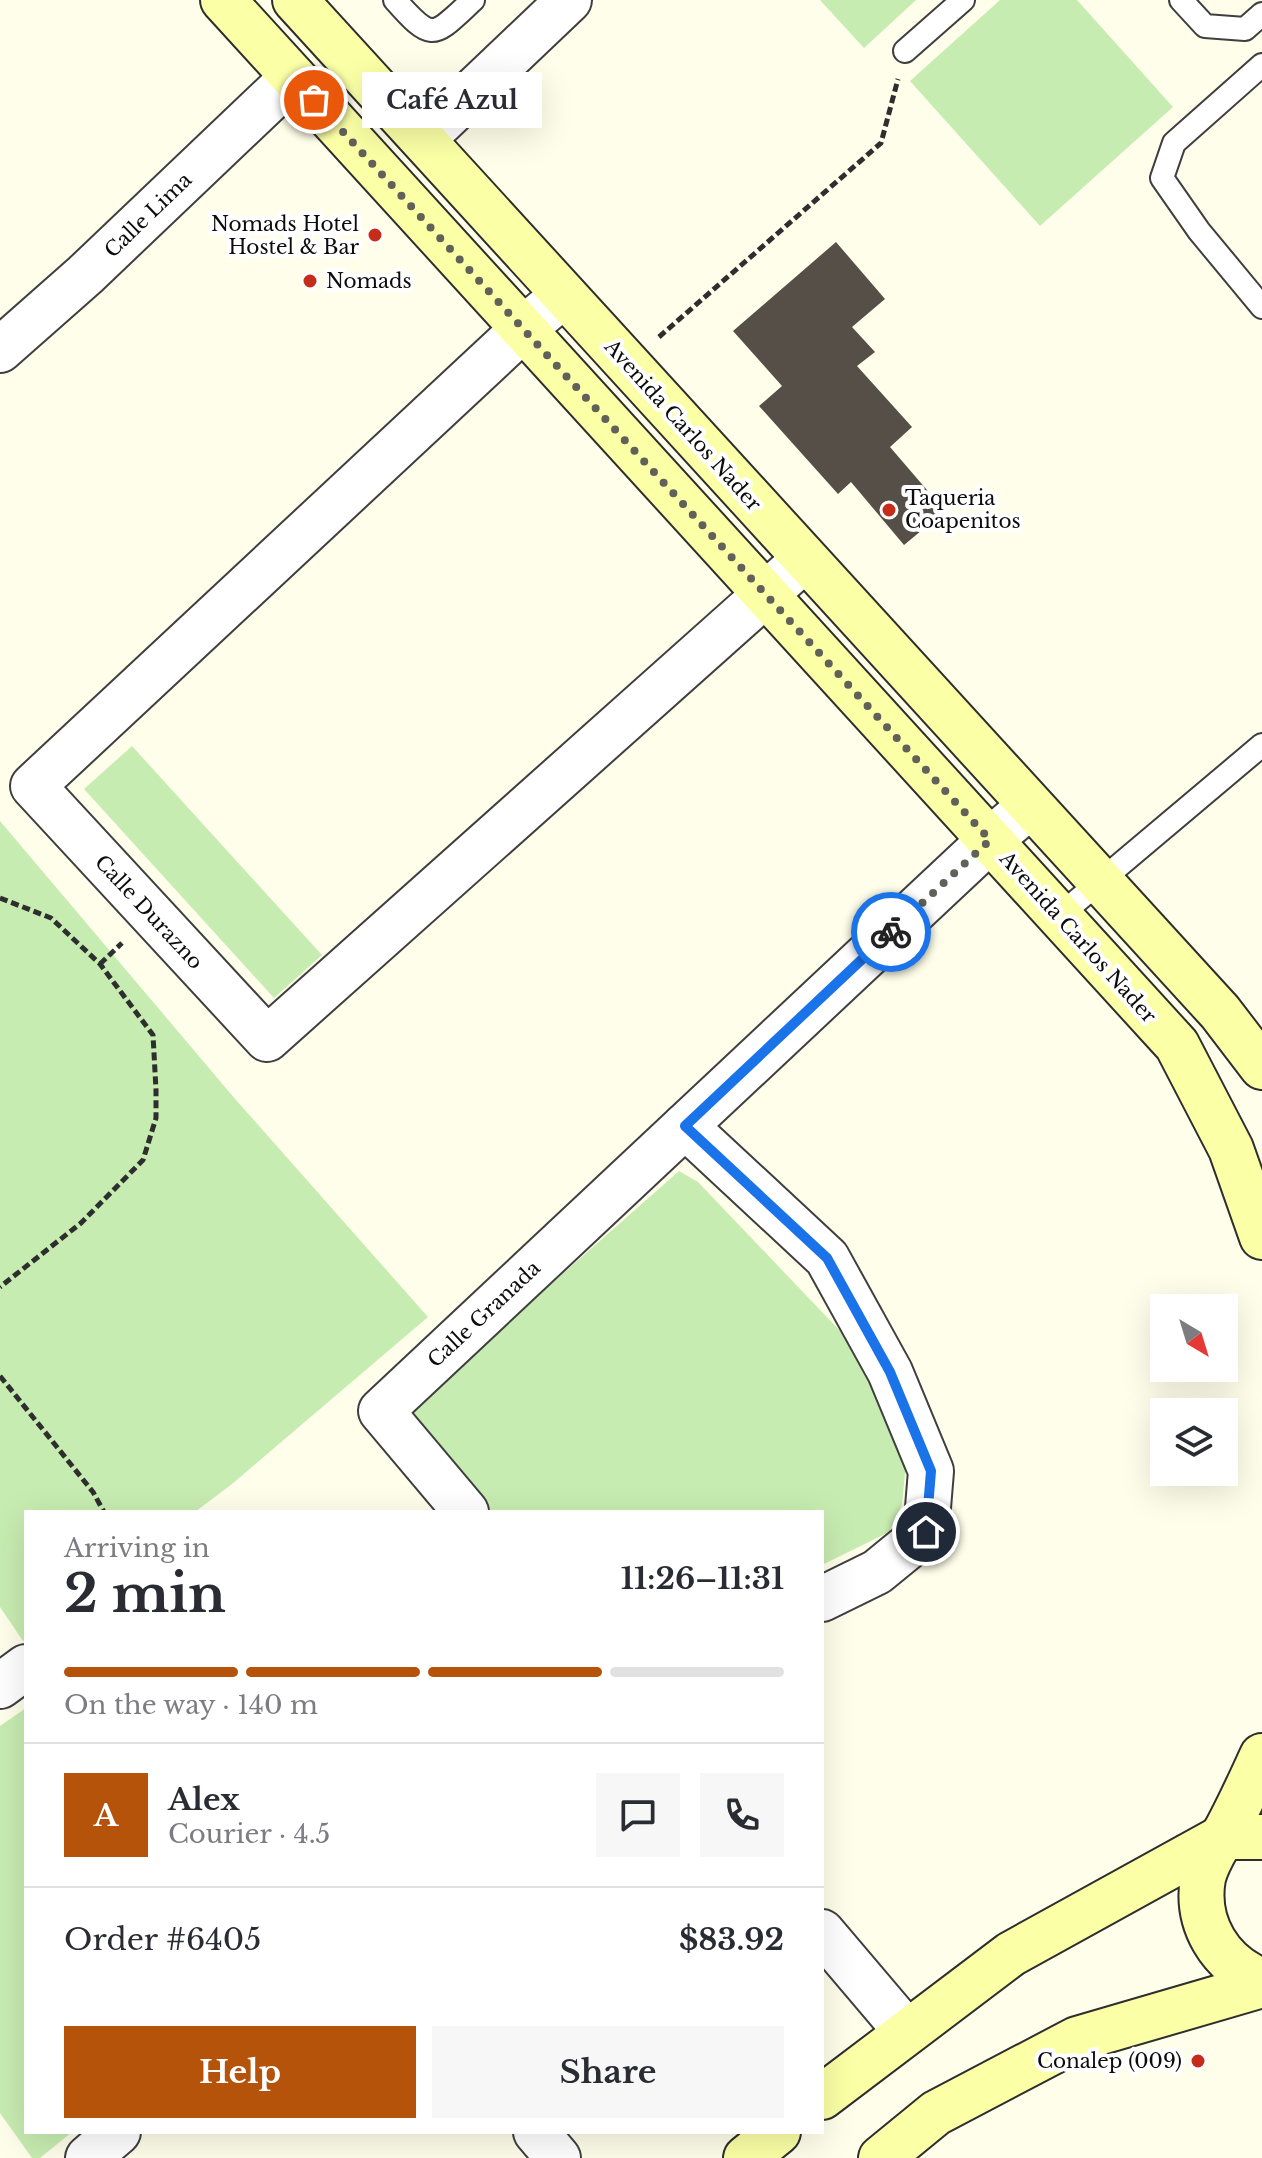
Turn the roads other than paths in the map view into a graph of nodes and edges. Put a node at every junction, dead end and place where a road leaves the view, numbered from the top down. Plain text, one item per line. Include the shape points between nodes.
1 (223, 0) edge
2 (395, 0) edge
3 (473, 0) edge
4 (569, 0) edge
5 (963, 0) edge
6 (1181, 0) edge
7 (308, 5) edge
8 (1262, 14) edge
9 (905, 51) road end
10 (1262, 65) edge
11 (293, 77) junction
12 (423, 139) junction
13 (564, 295) junction
14 (1262, 307) edge
15 (523, 329) junction
16 (0, 350) edge
17 (805, 559) junction
18 (764, 593) junction
19 (1262, 745) edge
20 (1030, 806) junction
21 (990, 840) junction
22 (1099, 881) junction
23 (1059, 916) junction
24 (1262, 1067) edge
25 (685, 1126) junction
26 (1262, 1237) edge
27 (464, 1510) edge
28 (824, 1598) edge
29 (24, 1668) edge
30 (0, 1686) edge
31 (1262, 1756) edge
32 (1243, 1837) edge
33 (824, 1934) edge
34 (1262, 1983) edge
35 (906, 2031) junction
36 (824, 2095) edge
37 (116, 2134) edge
38 (538, 2134) edge
39 (776, 2134) edge
40 (88, 2158) edge
41 (558, 2158) edge
42 (746, 2158) edge
43 (881, 2158) edge

1 - 11 street, Avenida Carlos Nader
2 - 3 lane via 419,27 431,32
4 - 12 street
5 - 9 lane
6 - 8 lane via 1205,26 1245,29
7 - 12 street, Avenida Carlos Nader
10 - 14 lane via 1174,143 1162,178
11 - 15 street, Avenida Carlos Nader
11 - 16 street, Calle Lima
12 - 13 street, Avenida Carlos Nader
13 - 15 street, Calle Durazno
13 - 17 street, Avenida Carlos Nader
15 - 18 street, Avenida Carlos Nader
15 - 18 street, Calle Durazno via 33,786 267,1039
17 - 18 street, Calle Durazno
17 - 20 street, Avenida Carlos Nader
18 - 21 street, Avenida Carlos Nader
19 - 22 lane
20 - 21 street, Calle Granada
20 - 22 street, Avenida Carlos Nader
21 - 23 street, Avenida Carlos Nader
21 - 25 street, Calle Granada
22 - 23 lane
22 - 24 street, Avenida Carlos Nader via 1220,1012
23 - 26 street, Avenida Carlos Nader via 1177,1045 1231,1149
25 - 27 street, Calle Granada via 381,1411
25 - 28 street via 827,1258 890,1372 931,1471 926,1532 877,1572
29 - 30 street
31 - 32 street
32 - 34 street via 1211,1855 1201,1900 1214,1943 1228,1961
32 - 35 street via 1011,1954
33 - 35 street
34 - 43 street via 1077,2039 936,2113
35 - 36 street
37 - 40 street
38 - 41 street
39 - 42 street

